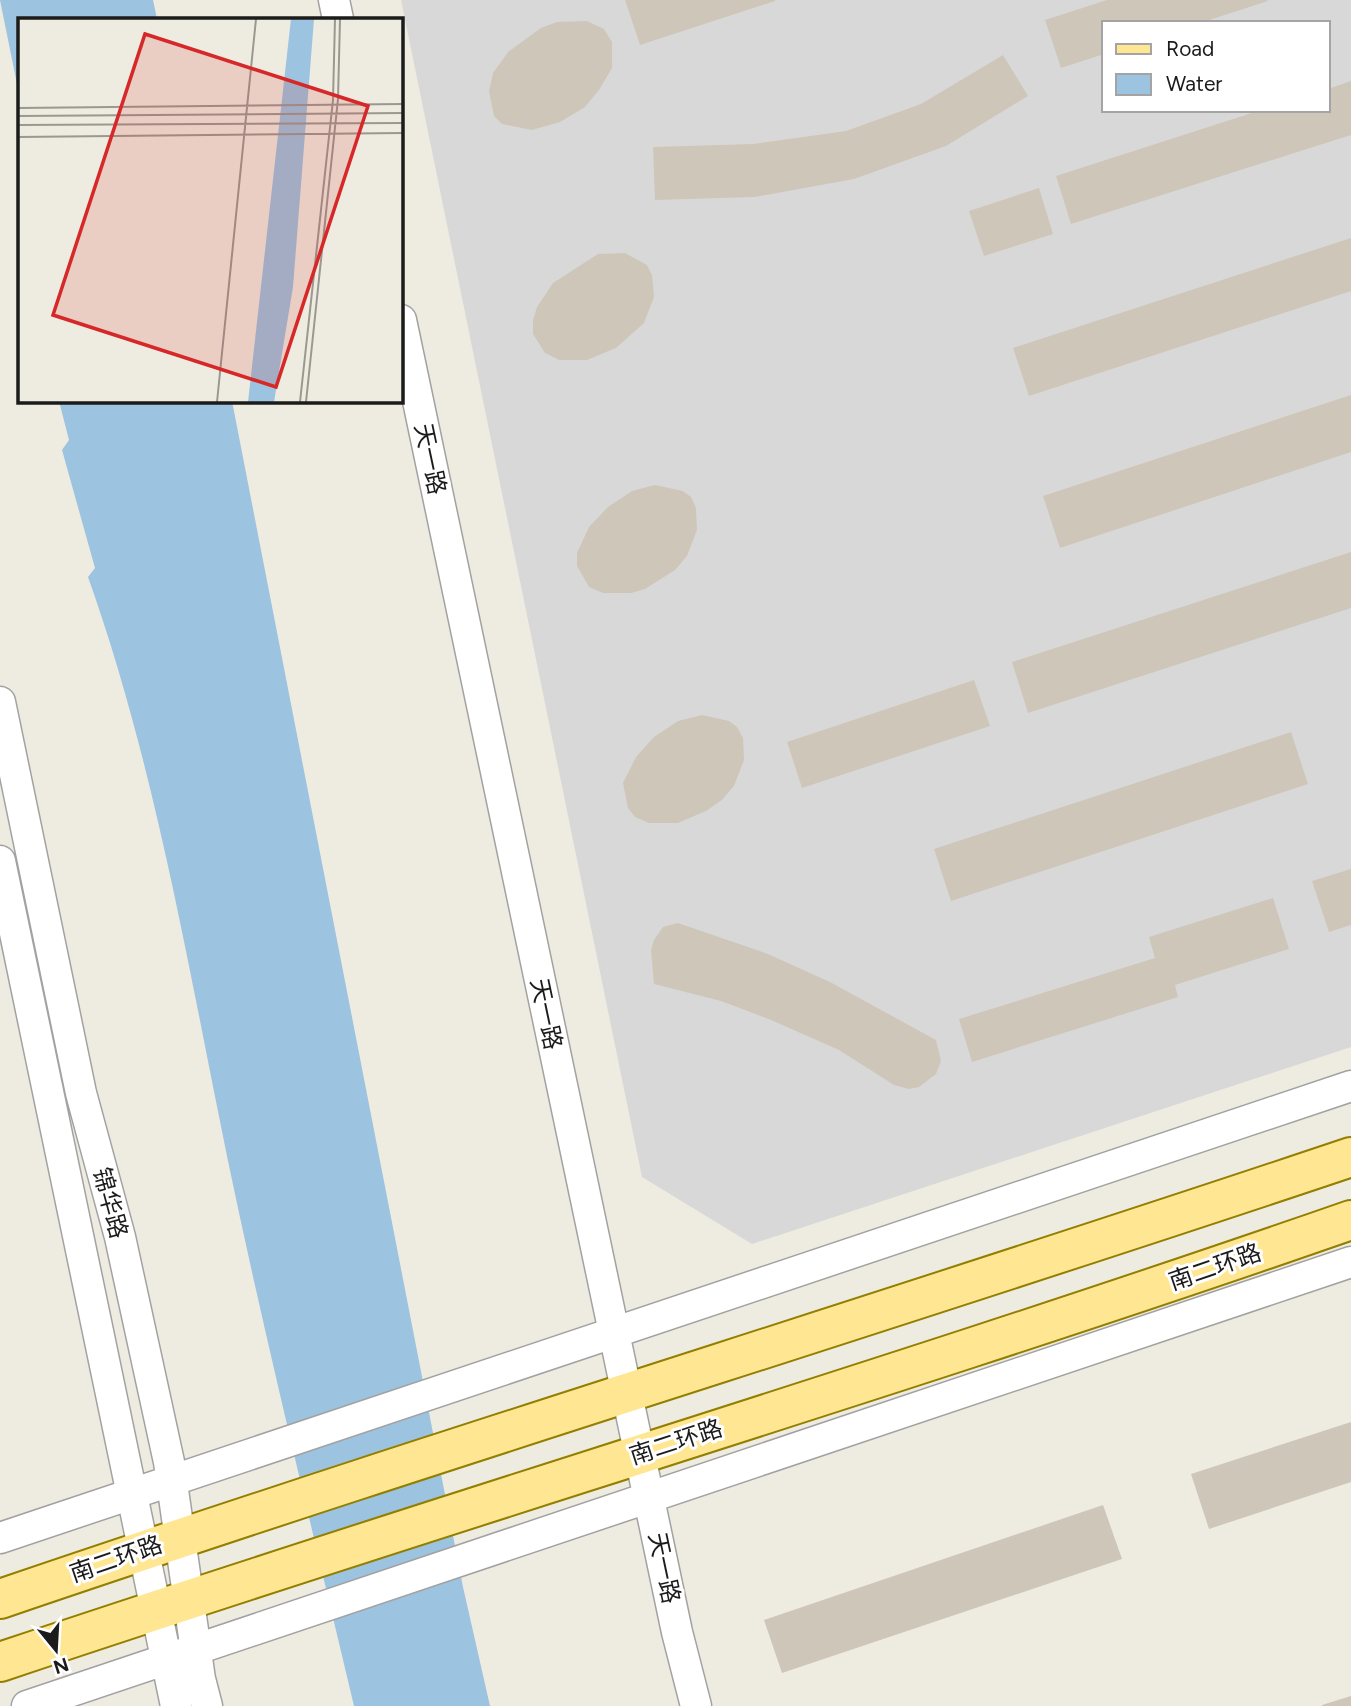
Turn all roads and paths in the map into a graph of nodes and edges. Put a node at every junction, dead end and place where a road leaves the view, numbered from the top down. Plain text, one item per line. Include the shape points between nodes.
1 (334, 0) edge
2 (338, 18) edge
3 (402, 325) edge
4 (0, 702) edge
5 (0, 861) edge
6 (1351, 1086) edge
7 (1351, 1157) edge
8 (1351, 1220) edge
9 (1351, 1262) edge
10 (614, 1333) junction
11 (626, 1392) junction
12 (639, 1453) junction
13 (172, 1480) junction
14 (130, 1494) junction
15 (649, 1497) junction
16 (180, 1537) junction
17 (0, 1538) edge
18 (142, 1550) junction
19 (0, 1599) edge
20 (172, 1604) junction
21 (196, 1649) junction
22 (165, 1660) junction
23 (0, 1662) edge
24 (27, 1706) edge
25 (176, 1706) edge
26 (207, 1706) edge
27 (696, 1706) edge

1 - 2 street
3 - 10 street, 天一路
4 - 13 street, 锦华路 via 81,1093 120,1237
5 - 14 street, 锦华路
6 - 10 street
7 - 11 main road, 南二环路
8 - 12 main road, 南二环路 via 1073,1317
9 - 15 street
10 - 11 street, 天一路
10 - 13 street
11 - 12 street, 天一路
11 - 16 main road, 南二环路
12 - 15 street, 天一路
12 - 20 main road, 南二环路
13 - 14 street
13 - 16 street, 锦华路
14 - 17 street
14 - 18 street, 锦华路
15 - 21 street
15 - 27 street, 天一路
16 - 18 main road, 南二环路
16 - 20 street, 锦华路
18 - 19 main road, 南二环路
18 - 20 street, 锦华路
20 - 21 street, 锦华路
20 - 22 street, 锦华路
20 - 23 main road, 南二环路
21 - 22 street
21 - 26 street, 锦华路
22 - 24 street
22 - 25 street, 锦华路

